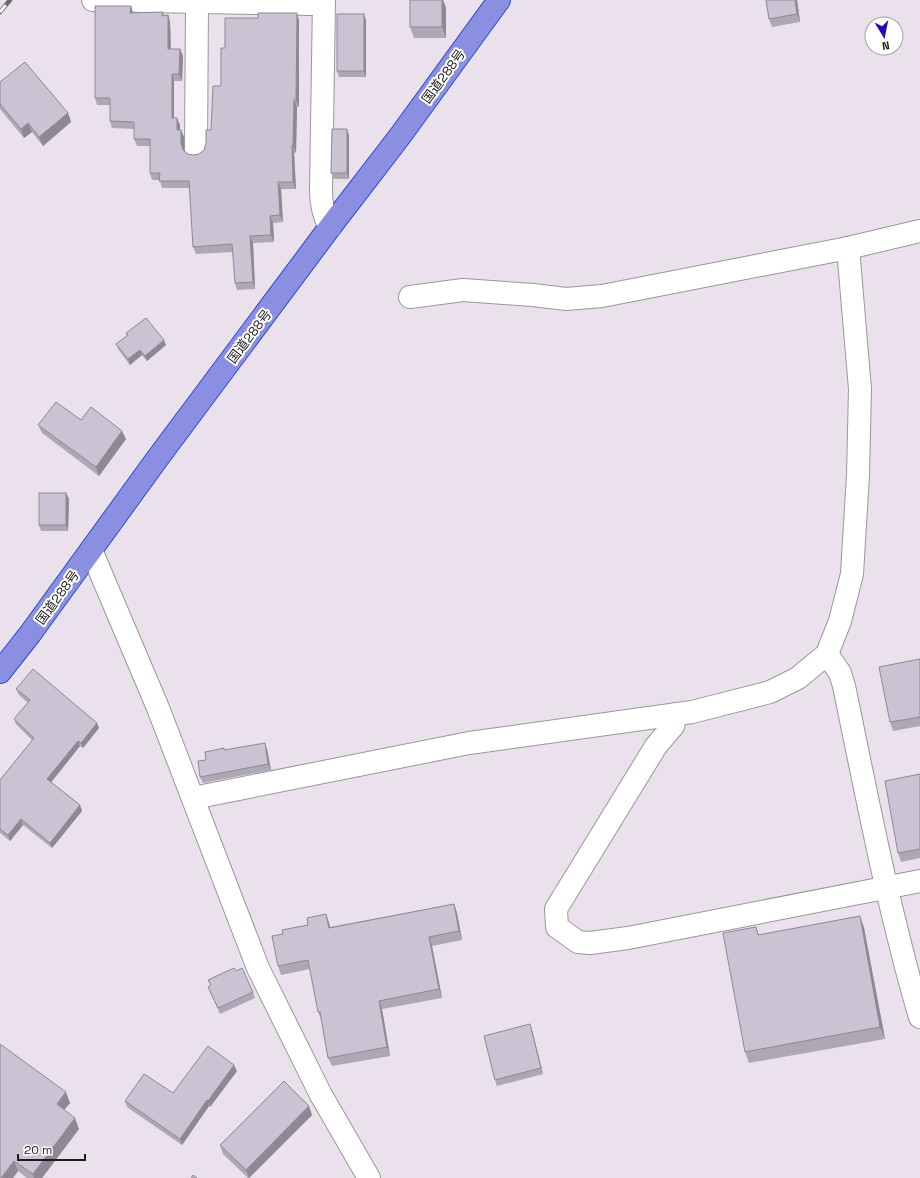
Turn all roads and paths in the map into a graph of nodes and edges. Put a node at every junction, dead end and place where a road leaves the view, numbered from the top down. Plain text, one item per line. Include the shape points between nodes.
1 (93, 0) edge
2 (322, 0) edge
3 (499, 0) edge
4 (197, 2) junction
5 (196, 150) dead end
6 (330, 227) junction
7 (920, 231) edge
8 (848, 248) junction
9 (410, 297) dead end
10 (91, 550) junction
11 (827, 654) junction
12 (3, 663) edge
13 (676, 714) junction
14 (193, 798) junction
15 (920, 881) edge
16 (886, 887) junction
17 (920, 1017) edge
18 (369, 1178) edge

1 - 4 street
2 - 4 street via 311,4
2 - 6 street via 321,205
3 - 6 highway, 国道288号
4 - 5 street
6 - 10 highway, 国道288号
7 - 8 street
8 - 9 street via 602,296 566,299 463,290
8 - 11 street via 860,389 858,475 852,574 840,621
10 - 12 highway, 国道288号 via 30,634
10 - 14 street
11 - 13 street via 798,678 770,692
11 - 16 street via 840,673 844,686
13 - 14 street via 469,743
13 - 16 street via 673,726 656,746 556,909 557,927 578,942 590,944
14 - 18 street via 258,968 321,1095
15 - 16 street
16 - 17 street

